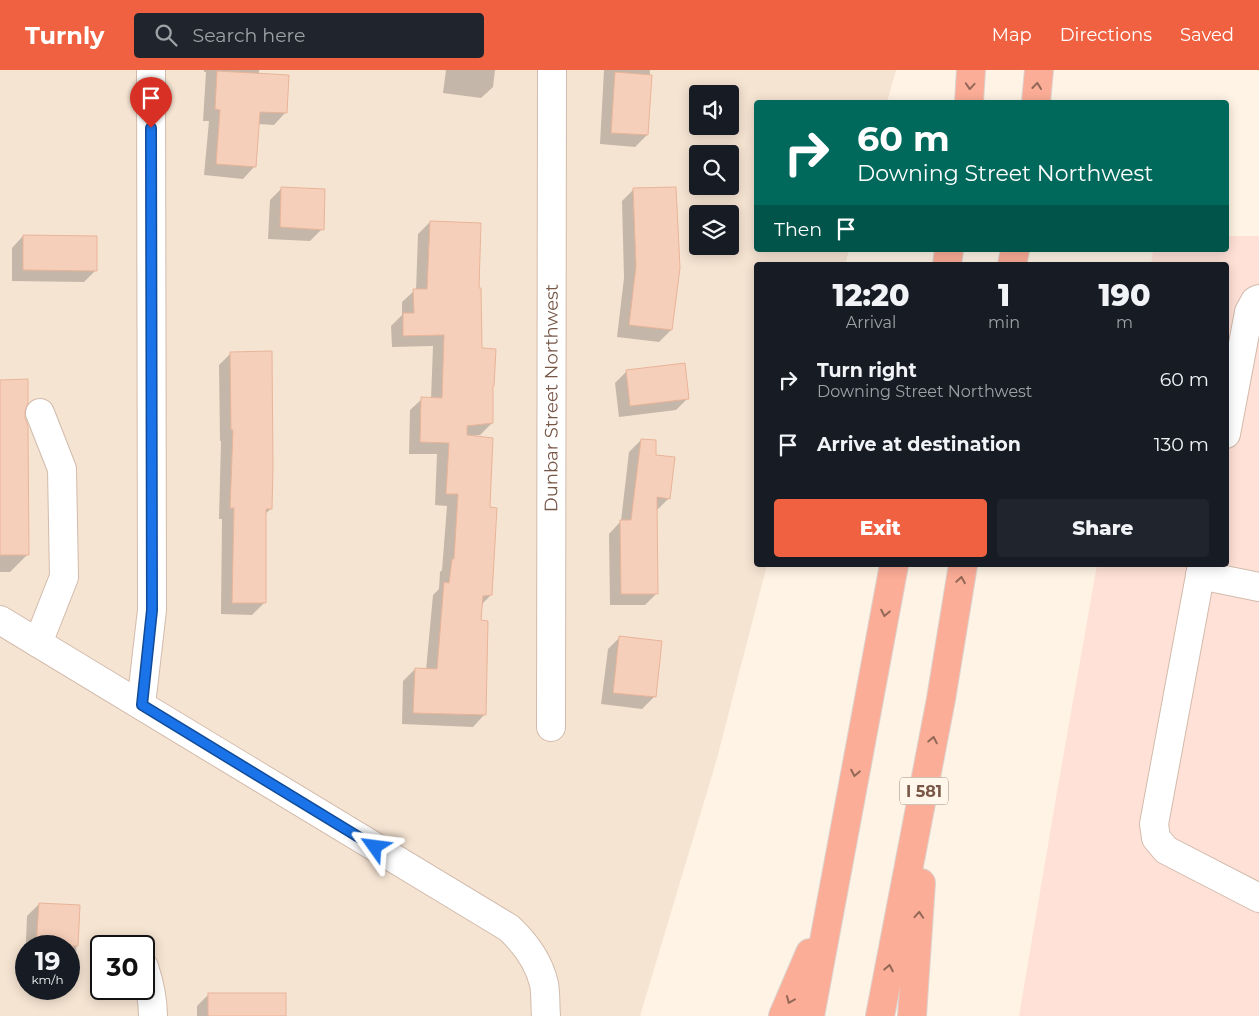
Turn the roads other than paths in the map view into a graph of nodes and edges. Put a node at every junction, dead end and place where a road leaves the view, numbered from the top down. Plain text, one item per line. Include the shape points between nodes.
1 (151, 70) edge
2 (552, 70) edge
3 (971, 70) edge
4 (1039, 70) edge
5 (969, 100) edge
6 (1036, 100) edge
7 (1259, 299) edge
8 (40, 414) dead end
9 (1229, 418) edge
10 (894, 567) edge
11 (963, 567) edge
12 (1201, 570) edge
13 (1259, 587) edge
14 (0, 620) edge
15 (38, 643) junction
16 (142, 705) junction
17 (551, 727) dead end
18 (928, 770) junction
19 (1259, 898) edge
20 (830, 908) junction
21 (151, 1000) edge
22 (152, 1016) edge
23 (546, 1016) edge
24 (783, 1016) edge
25 (810, 1016) edge
26 (880, 1016) edge
27 (912, 1016) edge

1 - 16 street via 152,610
2 - 17 street, Dunbar Street Northwest
3 -> 5 highway
6 -> 4 highway
7 - 9 street via 1249,312
8 - 15 street via 62,469 64,576
10 -> 20 highway
18 -> 11 highway, I 581
12 - 13 street
12 - 19 street via 1154,824 1156,838 1166,850
14 - 15 street
15 - 16 street
16 - 23 street via 509,928 535,960 544,985
26 -> 18 highway, I 581
27 -> 18 highway
20 -> 24 highway
20 - 25 highway
21 - 22 street

